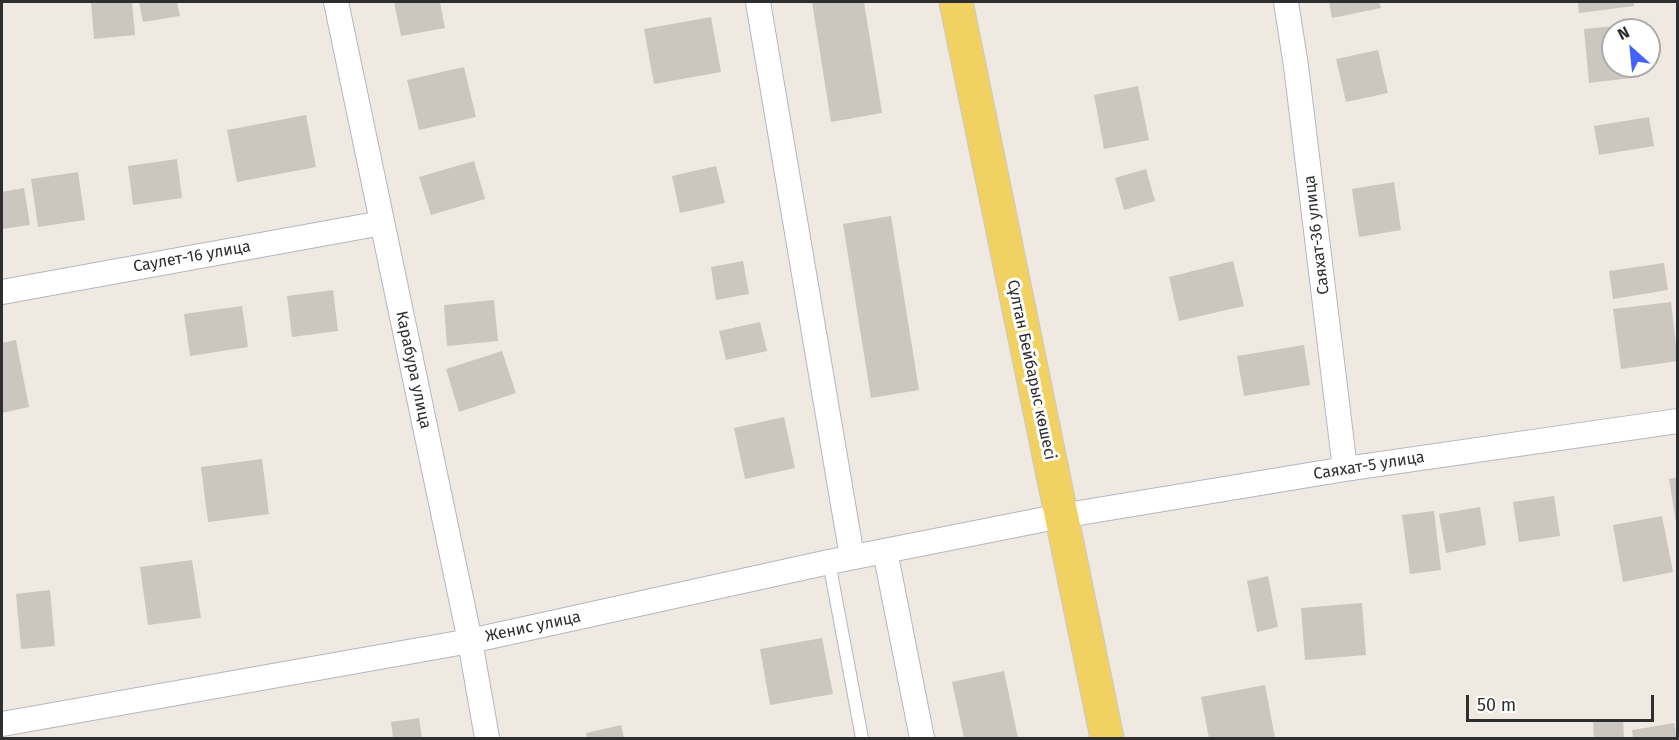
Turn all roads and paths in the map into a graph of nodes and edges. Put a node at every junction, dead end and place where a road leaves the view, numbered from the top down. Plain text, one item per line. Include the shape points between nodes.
1 (336, 2) edge
2 (758, 2) edge
3 (956, 2) edge
4 (1286, 2) edge
5 (382, 223) junction
6 (2, 292) edge
7 (1677, 421) edge
8 (1345, 469) junction
9 (1061, 516) junction
10 (885, 551) junction
11 (841, 560) junction
12 (470, 641) junction
13 (2, 724) edge
14 (487, 738) edge
15 (862, 738) edge
16 (922, 738) edge
17 (1107, 738) edge

1 - 5 street, Карабура улица
2 - 11 street
3 - 9 main road, Сұлтан Бейбарыс көшесі
4 - 8 street, Саяхат-36 улица
5 - 6 street, Саулет-16 улица
5 - 12 street, Карабура улица
7 - 8 street, Саяхат-5 улица
8 - 9 street, Саяхат-5 улица
9 - 10 street, Женис улица
9 - 17 main road, Сұлтан Бейбарыс көшесі
10 - 11 street, Женис улица
10 - 16 street
11 - 12 street, Женис улица
11 - 15 lane
12 - 13 street, Женис улица
12 - 14 street, Карабура улица

